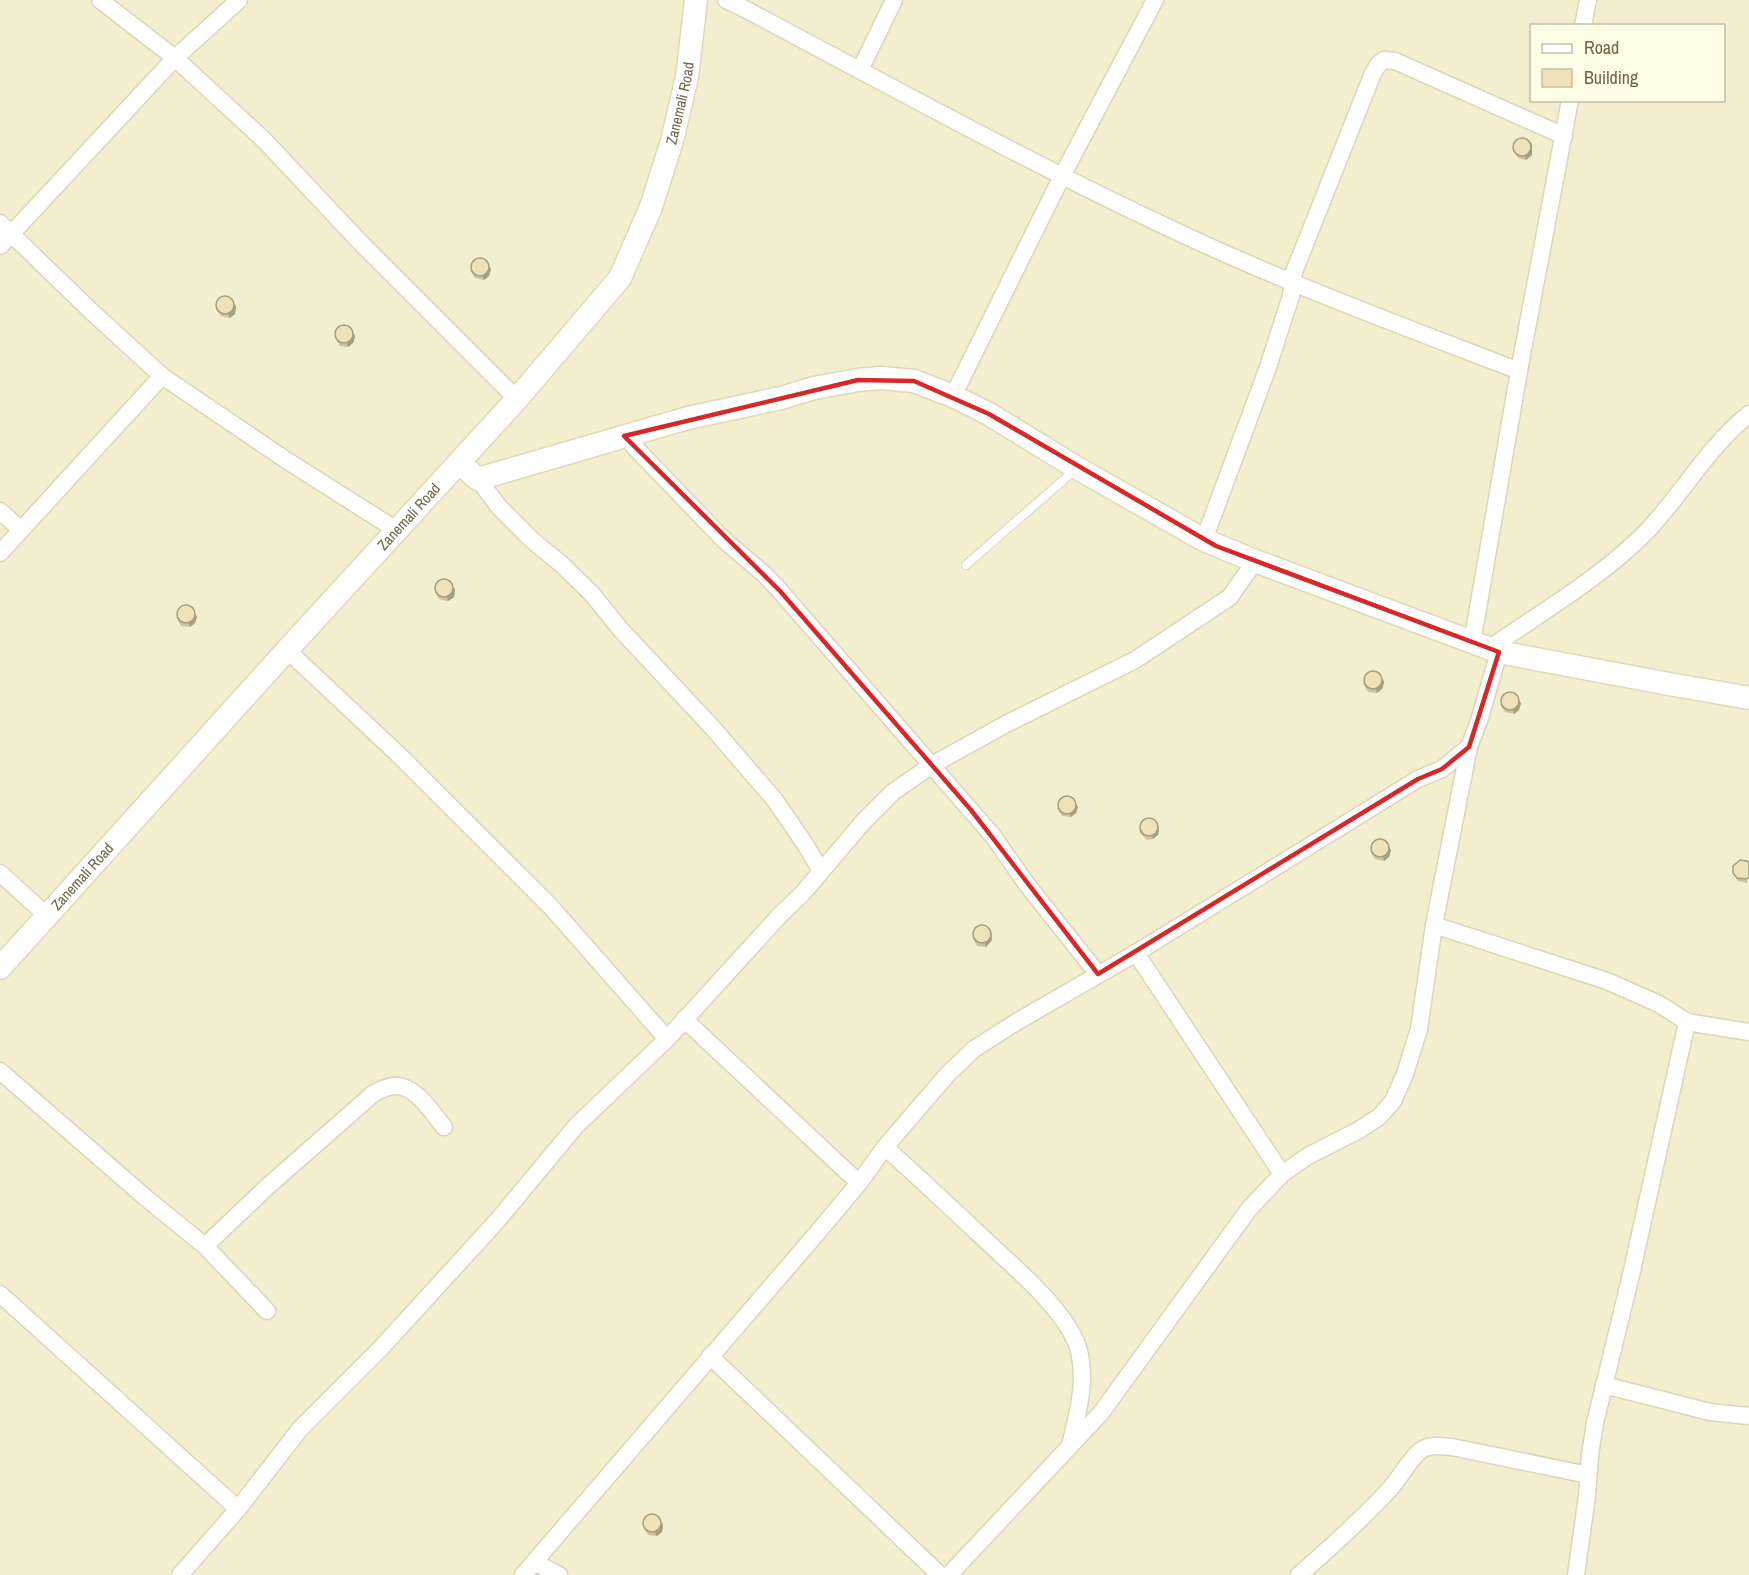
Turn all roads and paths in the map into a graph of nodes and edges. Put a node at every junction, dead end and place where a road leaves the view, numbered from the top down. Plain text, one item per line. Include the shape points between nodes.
1 (100, 0) edge
2 (239, 0) edge
3 (696, 0) edge
4 (726, 0) edge
5 (894, 0) edge
6 (1155, 0) edge
7 (1588, 0) edge
8 (1583, 24) edge
9 (175, 58) junction
10 (860, 70) junction
11 (1570, 102) edge
12 (1564, 136) junction
13 (1062, 177) junction
14 (4, 234) edge
15 (1293, 282) junction
16 (1519, 371) junction
17 (162, 376) junction
18 (953, 396) junction
19 (517, 399) junction
20 (1749, 414) edge
21 (624, 436) junction
22 (459, 463) junction
23 (1077, 468) junction
24 (478, 479) junction
25 (0, 511) edge
26 (20, 530) junction
27 (398, 531) junction
28 (1204, 540) junction
29 (0, 553) edge
30 (1255, 561) junction
31 (966, 565) dead end
32 (1487, 648) junction
33 (286, 650) junction
34 (1749, 698) edge
35 (1469, 747) junction
36 (932, 765) junction
37 (821, 871) junction
38 (0, 873) edge
39 (47, 916) junction
40 (1434, 925) junction
41 (1136, 953) junction
42 (0, 968) edge
43 (1098, 974) junction
44 (684, 1019) junction
45 (1687, 1022) junction
46 (1749, 1032) edge
47 (667, 1039) junction
48 (0, 1071) edge
49 (444, 1127) dead end
50 (885, 1147) junction
51 (1282, 1174) junction
52 (859, 1183) junction
53 (205, 1246) junction
54 (0, 1294) edge
55 (267, 1311) dead end
56 (710, 1356) junction
57 (1604, 1385) junction
58 (1749, 1416) edge
59 (1069, 1446) junction
60 (1588, 1475) junction
61 (238, 1509) junction
62 (534, 1562) junction
63 (180, 1575) edge
64 (523, 1575) edge
65 (559, 1575) edge
66 (940, 1575) edge
67 (949, 1575) edge
68 (1299, 1575) edge
69 (1576, 1575) edge

1 - 9 street
2 - 9 street
3 - 19 street, Zanemali Road via 687,77 672,141 651,207 620,278
4 - 10 street
5 - 10 street
6 - 13 street
7 - 8 street
9 - 14 street
9 - 19 street via 265,141
10 - 13 street
11 - 12 street
12 - 15 street via 1395,61 1384,60 1373,73
12 - 16 street
13 - 15 street
13 - 18 street
14 - 17 street
15 - 16 street
15 - 28 street via 1267,370
16 - 32 street
17 - 26 street
17 - 27 street
18 - 21 street via 914,381 858,380
18 - 23 street
19 - 22 street, Zanemali Road
20 - 32 street via 1716,445 1668,508 1622,554 1576,590
21 - 24 street
21 - 36 street via 724,540 780,591
22 - 24 street
22 - 27 street, Zanemali Road
23 - 28 street
23 - 31 lane
24 - 37 street via 499,507 592,594 711,726 774,800
25 - 26 street
26 - 29 street
27 - 33 street, Zanemali Road
28 - 30 street
30 - 32 street
30 - 36 street via 1230,597 1135,660
32 - 34 street
32 - 35 street via 1479,721
33 - 39 street, Zanemali Road
33 - 47 street via 401,757 551,908
35 - 40 street
35 - 41 street via 1442,769 1418,779
36 - 37 street via 893,792
36 - 43 street via 993,836
37 - 44 street
38 - 39 street
39 - 42 street, Zanemali Road
40 - 45 street via 1607,981 1659,1004
40 - 51 street via 1419,1029 1393,1101 1379,1117
41 - 43 street
41 - 51 street
43 - 50 street via 974,1049
44 - 47 street
44 - 52 street
45 - 46 street
45 - 57 street
47 - 61 street via 576,1126 497,1221 380,1349 300,1429
48 - 53 street
49 - 53 street via 409,1089 398,1085 374,1093
50 - 52 street
50 - 59 street via 1035,1286 1069,1326 1079,1350 1082,1377
51 - 59 street via 1249,1209 1101,1413
52 - 56 street
53 - 55 street
54 - 61 street
56 - 62 street
56 - 66 street
57 - 58 street via 1710,1412
57 - 60 street
59 - 67 street
60 - 68 street via 1452,1447 1427,1447 1360,1520
60 - 69 street
61 - 63 street
62 - 64 street
62 - 65 street

